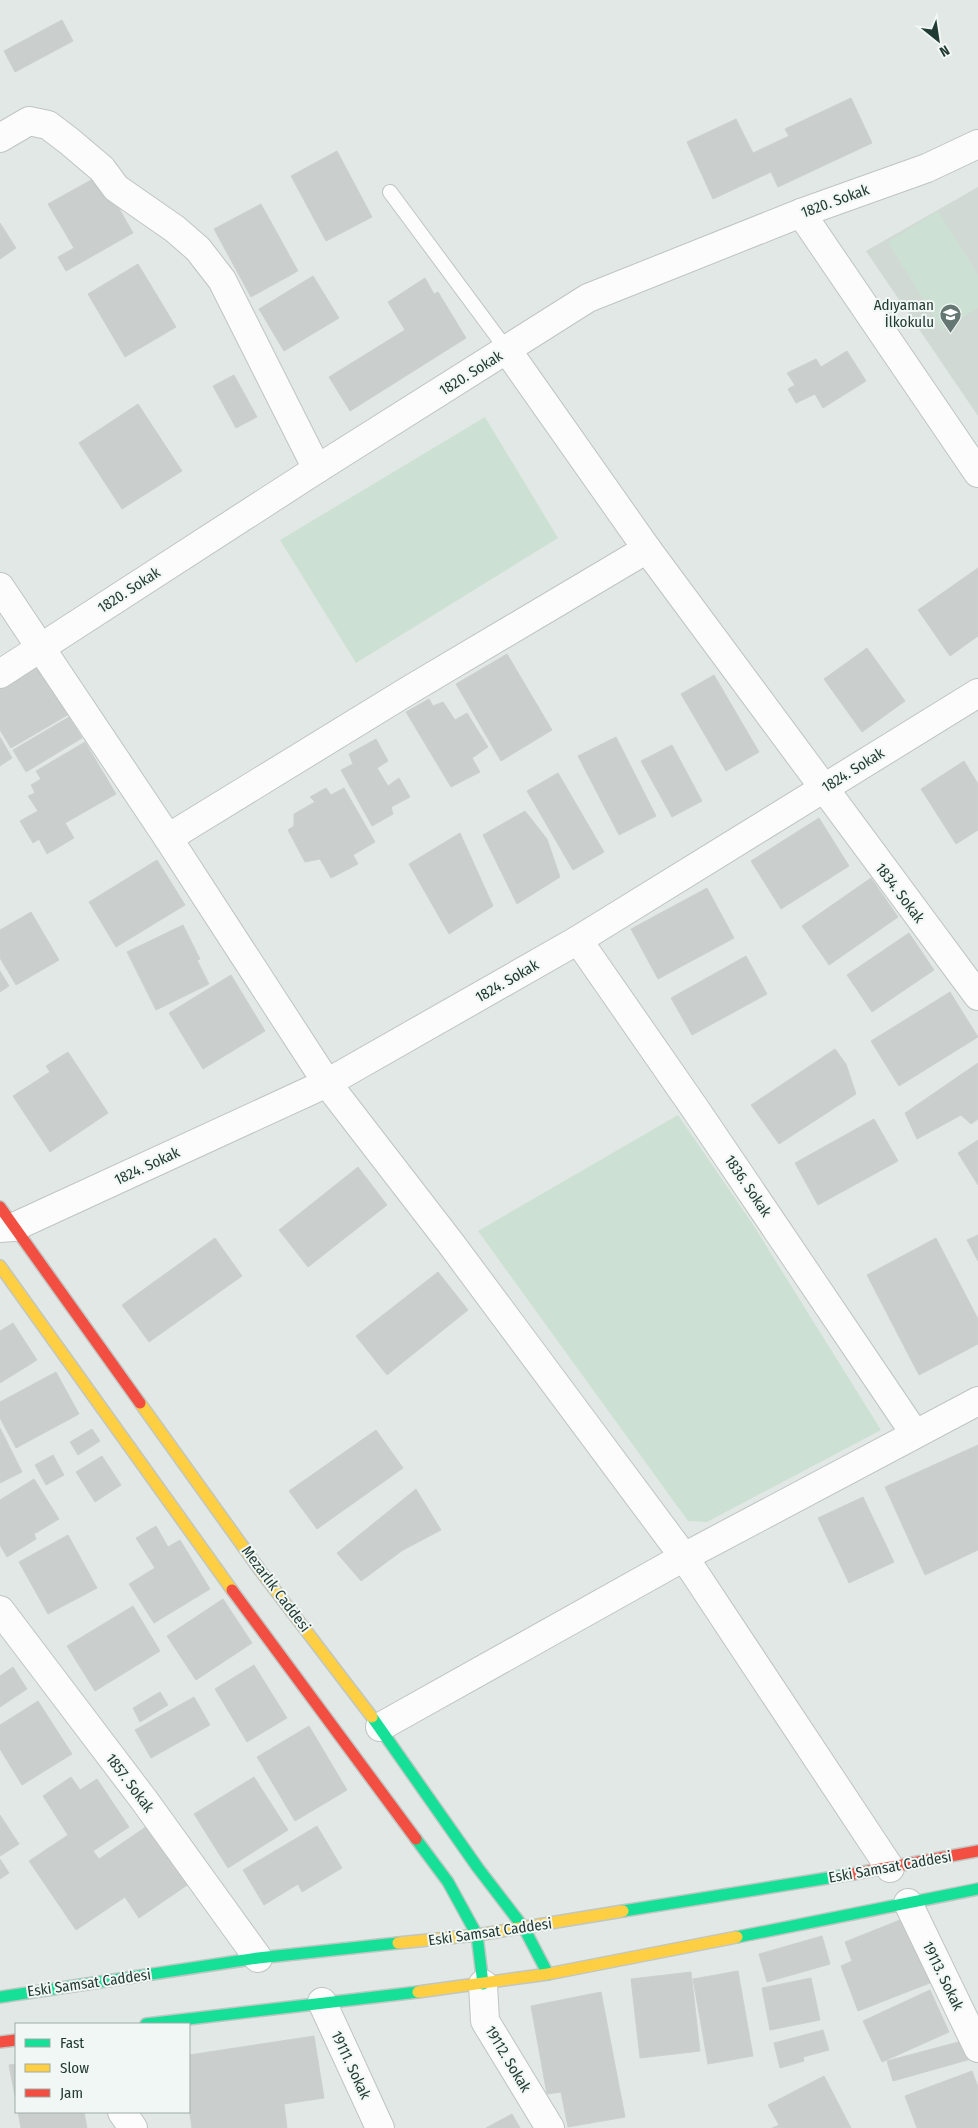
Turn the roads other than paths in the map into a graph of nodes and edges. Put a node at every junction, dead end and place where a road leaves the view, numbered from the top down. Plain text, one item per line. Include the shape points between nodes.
1 (0, 138) edge
2 (978, 144) edge
3 (390, 192) dead end
4 (801, 213) junction
5 (508, 350) junction
6 (317, 469) junction
7 (978, 473) edge
8 (647, 549) junction
9 (0, 587) edge
10 (41, 647) junction
11 (0, 674) edge
12 (978, 693) edge
13 (823, 789) junction
14 (168, 838) junction
15 (578, 940) junction
16 (978, 996) edge
17 (327, 1083) junction
18 (5, 1221) edge
19 (0, 1266) edge
20 (978, 1401) edge
21 (915, 1434) junction
22 (684, 1557) junction
23 (0, 1610) edge
24 (380, 1727) junction
25 (978, 1851) edge
26 (890, 1868) junction
27 (978, 1889) edge
28 (908, 1903) junction
29 (524, 1928) junction
30 (477, 1935) junction
31 (258, 1958) junction
32 (548, 1974) junction
33 (483, 1984) junction
34 (0, 1996) edge
35 (322, 2002) junction
36 (154, 2023) edge
37 (15, 2040) edge
38 (0, 2042) edge
39 (978, 2048) edge
40 (123, 2113) edge
41 (133, 2128) edge
42 (380, 2128) edge
43 (550, 2128) edge

1 - 6 street via 30,121 48,125 102,169 116,188 198,249 222,280
2 - 4 street, 1820. Sokak via 927,168
3 - 5 lane
4 - 5 street, 1820. Sokak via 588,298
4 - 7 street
5 - 6 street, 1820. Sokak
5 - 8 street, 1834. Sokak
6 - 10 street, 1820. Sokak
8 - 13 street, 1834. Sokak
8 - 14 street
9 - 10 street
10 - 11 street, 1820. Sokak
10 - 14 street
12 - 13 street, 1824. Sokak
13 - 15 street, 1824. Sokak
13 - 16 street, 1834. Sokak
14 - 17 street
15 - 17 street, 1824. Sokak
15 - 21 street, 1836. Sokak
17 - 18 street, 1824. Sokak
17 - 22 street
18 - 24 street, Mezarlık Caddesi via 262,1572
19 - 30 street via 233,1591 448,1882
20 - 21 street
21 - 22 street
22 - 24 street
22 - 26 street
23 - 31 street, 1857. Sokak via 144,1800
24 - 29 street, Mezarlık Caddesi
25 - 26 street, Eski Samsat Caddesi
26 - 29 street, Eski Samsat Caddesi
27 - 28 street
28 - 32 street
28 - 39 street, 19113. Sokak
29 - 30 street, Eski Samsat Caddesi
29 - 32 street, Mezarlık Caddesi
30 - 31 street, Eski Samsat Caddesi
30 - 33 street
31 - 34 street, Eski Samsat Caddesi
32 - 33 street
33 - 35 street
33 - 43 street, 19112. Sokak via 486,2021
35 - 36 street
35 - 42 street, 19111. Sokak
37 - 38 street
40 - 41 street

